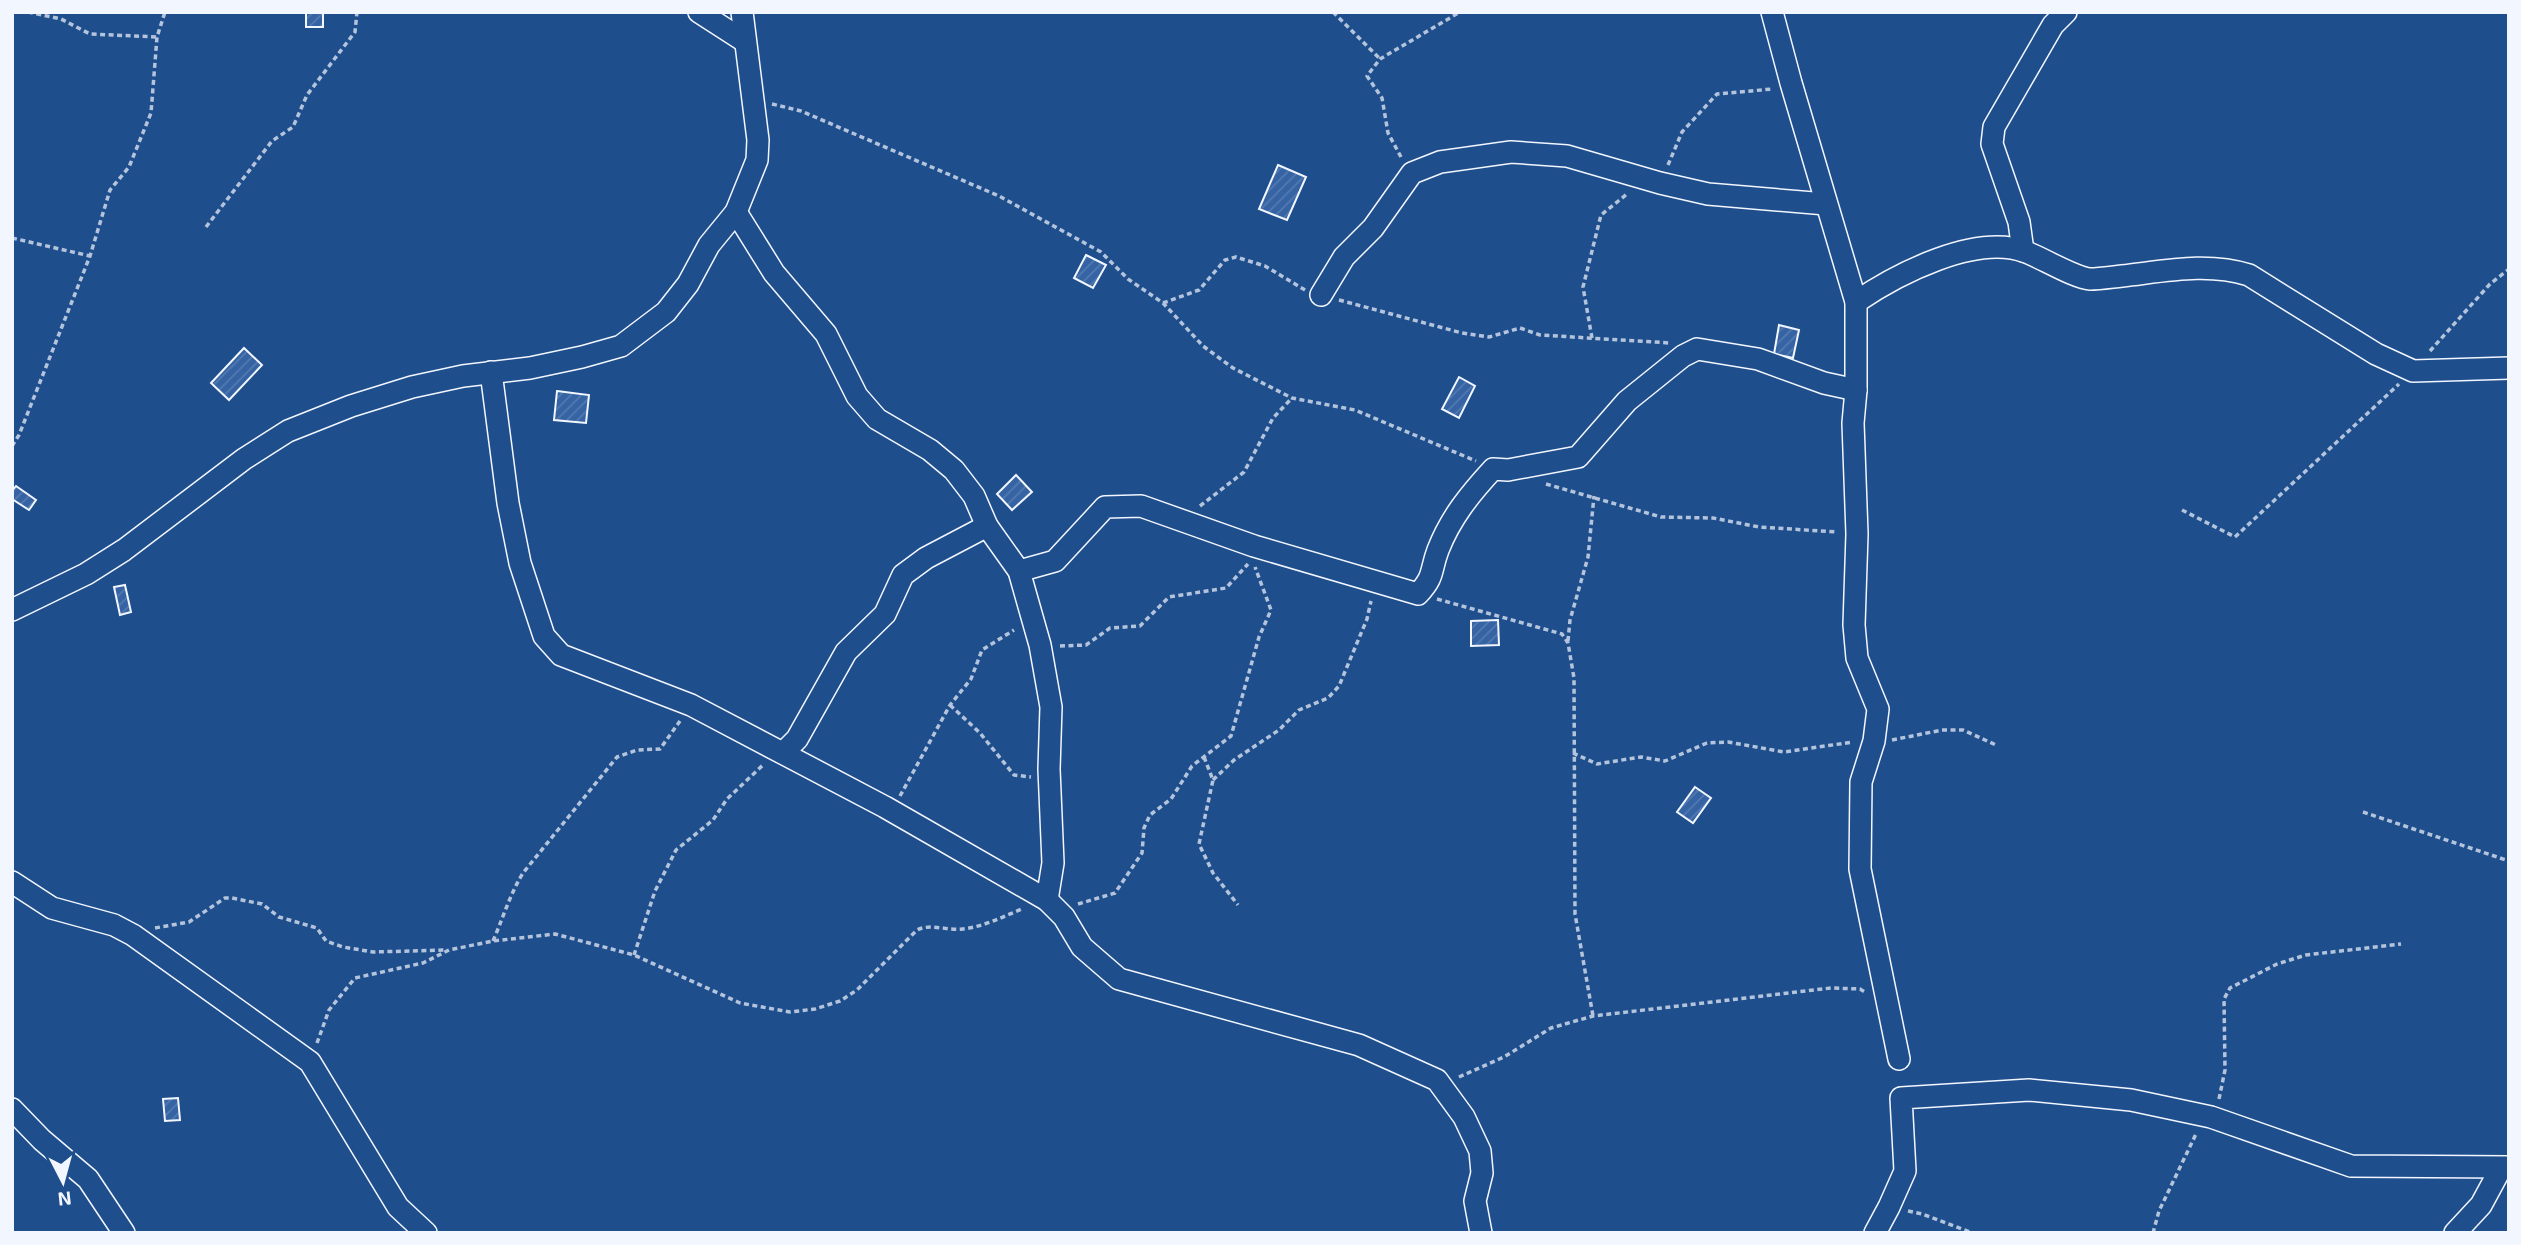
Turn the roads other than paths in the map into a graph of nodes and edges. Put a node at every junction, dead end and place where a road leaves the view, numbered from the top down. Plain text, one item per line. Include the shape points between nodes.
1 (699, 12) edge
2 (742, 12) edge
3 (1772, 12) edge
4 (2066, 12) edge
5 (744, 41) junction
6 (1826, 204) junction
7 (736, 212) junction
8 (2023, 251) junction
9 (1321, 295) road end
10 (1856, 302) junction
11 (2509, 368) edge
12 (491, 372) junction
13 (1856, 390) junction
14 (987, 526) junction
15 (1019, 571) junction
16 (12, 610) edge
17 (780, 751) junction
18 (12, 882) edge
19 (1047, 900) junction
20 (1899, 1059) dead end
21 (12, 1109) edge
22 (2505, 1167) edge
23 (124, 1233) edge
24 (426, 1233) edge
25 (1481, 1233) edge
26 (1874, 1233) edge
27 (2455, 1233) edge

1 - 5 street
2 - 5 street
3 - 6 street
4 - 8 street via 2053,25 1994,127 1992,144 2019,222
5 - 7 street via 758,140 757,160
6 - 9 street via 1708,194 1567,156 1511,152 1440,162 1412,173 1373,228 1344,257
6 - 10 street
7 - 12 street via 666,312 621,346
7 - 14 street via 774,273 825,334 857,396 877,419 954,470 974,496
8 - 10 street via 1991,248 1953,253
8 - 11 street via 2088,279 2226,268 2249,275 2376,355 2413,371
10 - 13 street
12 - 16 street via 412,387 288,431 244,458 124,550
12 - 17 street via 520,563 544,636 561,655 691,705
13 - 15 street via 1758,359 1696,349 1627,401 1578,457 1501,469 1462,503 1438,550 1429,582 1418,594 1142,506 1105,507 1055,561
13 - 20 street via 1854,625 1857,658 1878,709 1861,782 1860,869
14 - 15 street
14 - 17 street via 903,575 885,614 846,652 797,739
15 - 19 street via 1034,618 1051,707 1053,863
17 - 19 street
18 - 24 street via 52,908 133,935 310,1062 398,1207
19 - 25 street via 1065,917 1082,947 1119,979 1360,1045 1437,1080 1464,1117 1480,1152 1482,1173 1475,1201
21 - 23 street via 88,1179
22 - 26 street via 2351,1166 2211,1117 2131,1100 2029,1090 1901,1098 1905,1171
22 - 27 street via 2481,1205

